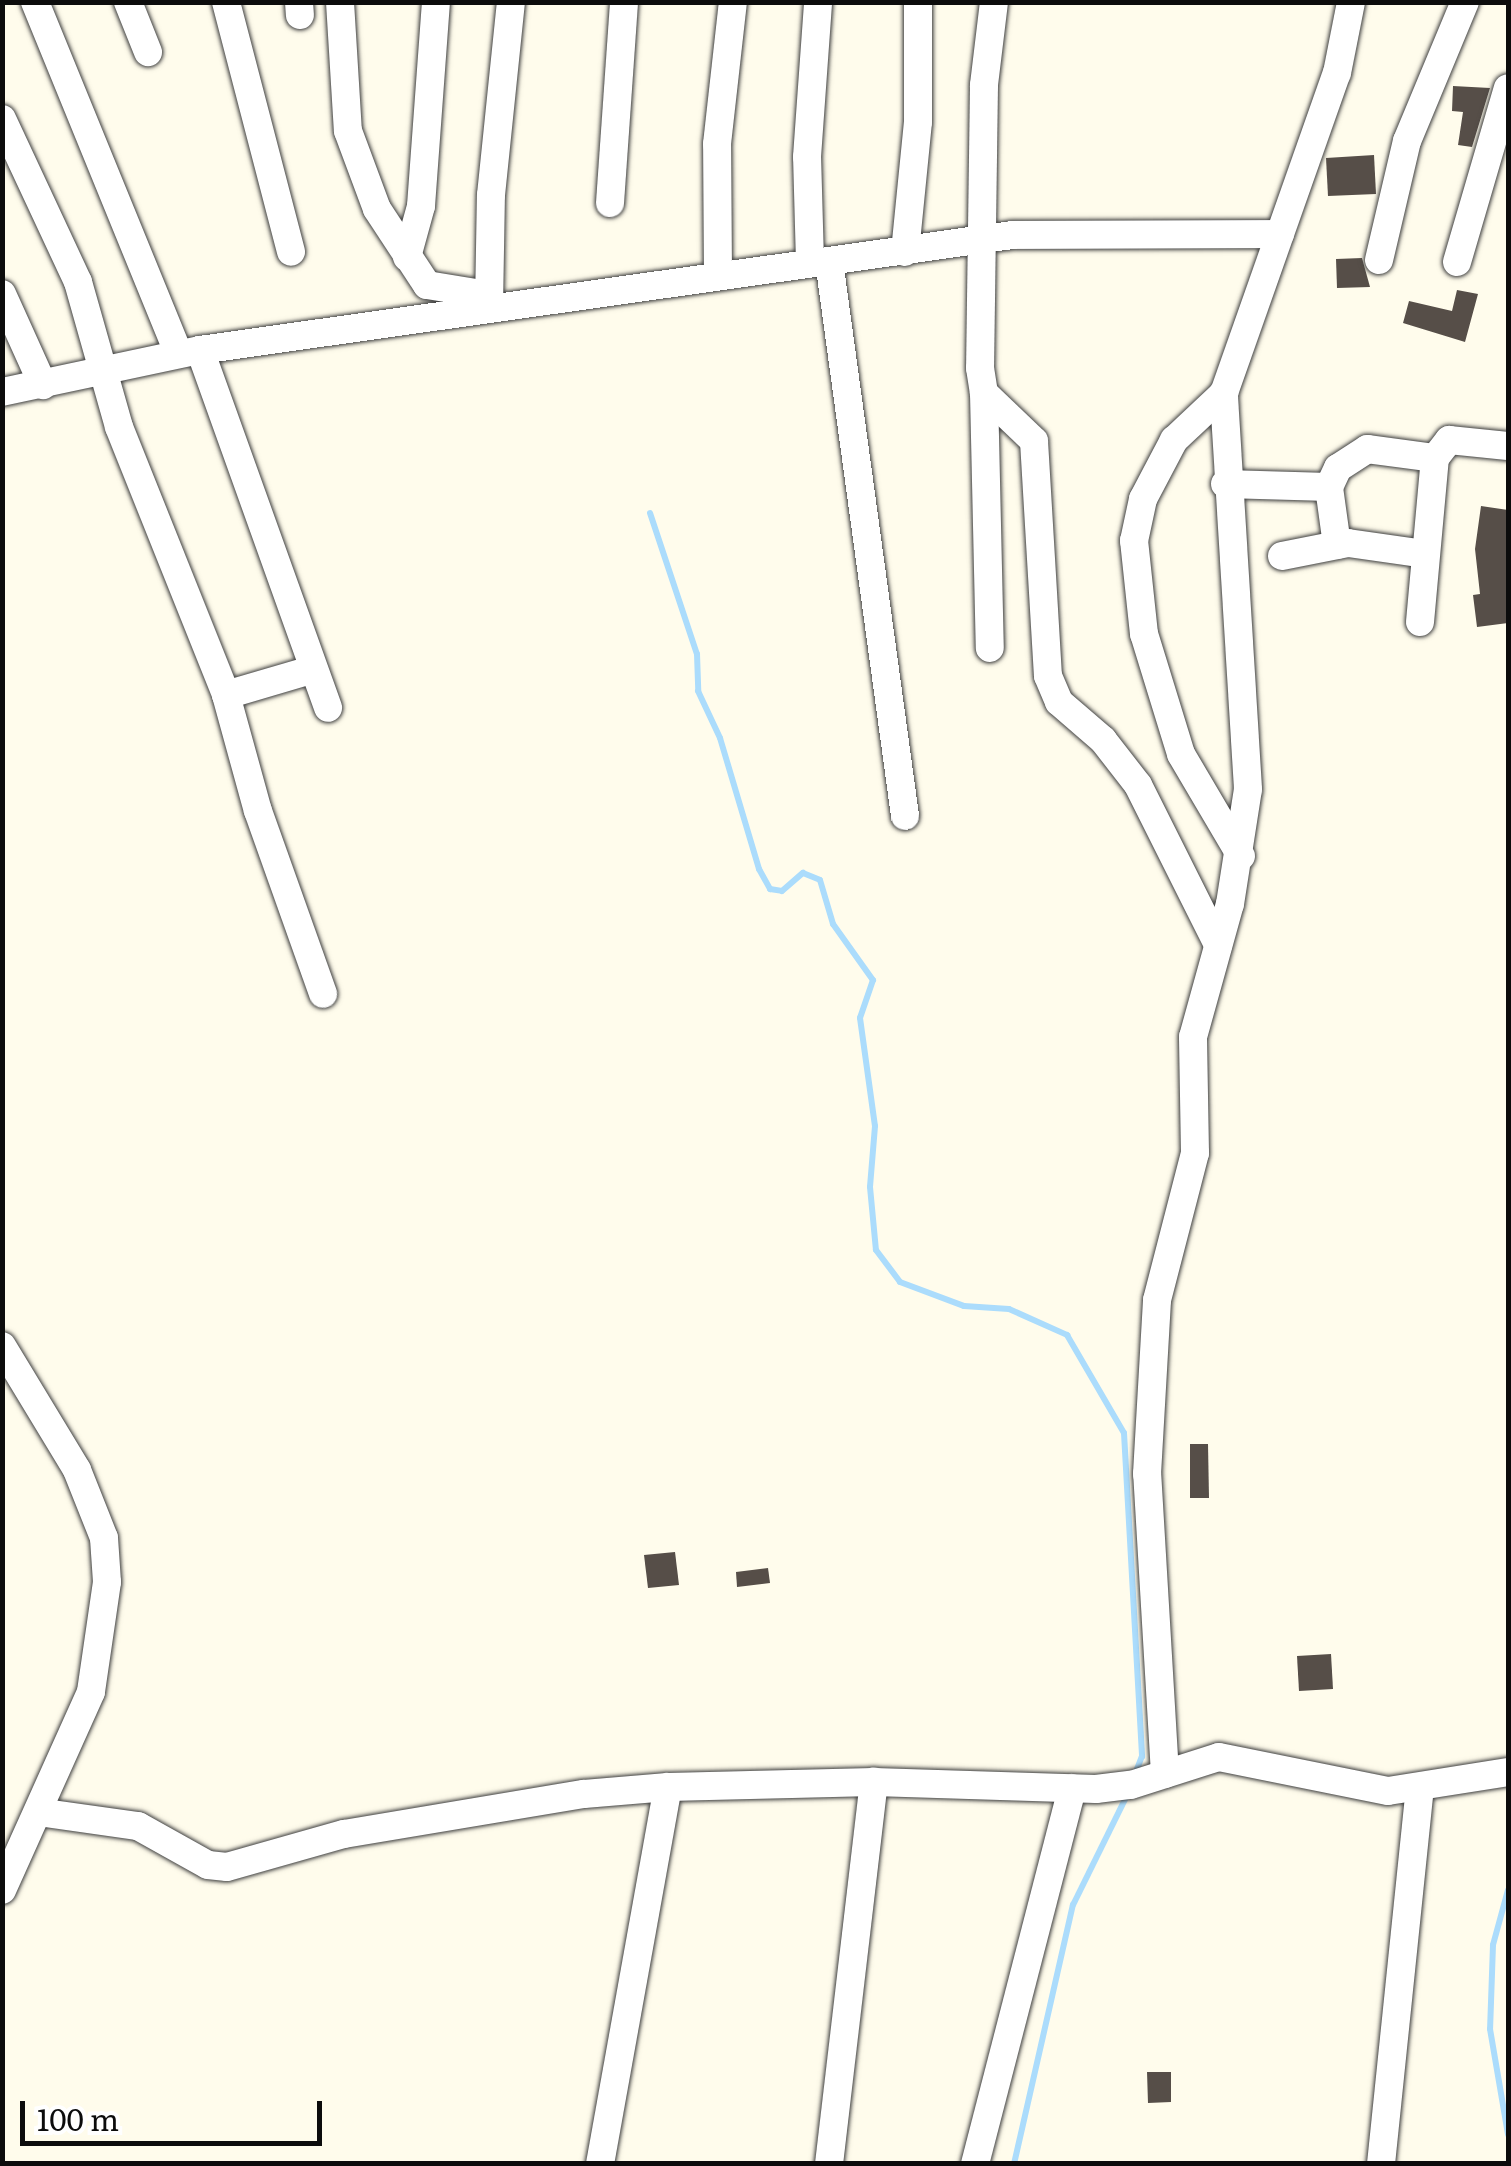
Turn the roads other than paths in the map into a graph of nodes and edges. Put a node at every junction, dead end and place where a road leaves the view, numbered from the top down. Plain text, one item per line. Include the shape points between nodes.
1 (35, 2) edge
2 (128, 2) edge
3 (226, 2) edge
4 (340, 2) edge
5 (436, 2) edge
6 (511, 2) edge
7 (624, 2) edge
8 (734, 2) edge
9 (818, 2) edge
10 (918, 2) edge
11 (994, 2) edge
12 (1351, 2) edge
13 (1464, 2) edge
14 (148, 52) dead end
15 (1508, 88) edge
16 (2, 118) edge
17 (610, 203) dead end
18 (1280, 234) junction
19 (986, 240) junction
20 (290, 252) dead end
21 (904, 252) junction
22 (407, 256) junction
23 (1379, 260) dead end
24 (820, 262) junction
25 (1457, 262) dead end
26 (718, 275) junction
27 (2, 294) edge
28 (488, 301) junction
29 (189, 352) junction
30 (107, 371) junction
31 (43, 385) junction
32 (2, 392) edge
33 (984, 392) junction
34 (1224, 392) junction
35 (1508, 446) edge
36 (1435, 458) junction
37 (1225, 484) junction
38 (1329, 486) junction
39 (1337, 544) junction
40 (1425, 554) junction
41 (1282, 556) dead end
42 (1420, 622) dead end
43 (990, 648) dead end
44 (311, 670) junction
45 (226, 695) junction
46 (328, 708) dead end
47 (905, 816) dead end
48 (1241, 856) junction
49 (1218, 945) junction
50 (323, 994) dead end
51 (2, 1346) edge
52 (1508, 1772) edge
53 (1164, 1774) junction
54 (874, 1782) junction
55 (668, 1787) junction
56 (1072, 1788) junction
57 (1420, 1788) junction
58 (38, 1812) junction
59 (2, 1890) edge
60 (600, 2164) edge
61 (829, 2164) edge
62 (975, 2164) edge
63 (1380, 2164) edge

1 - 29 street
2 - 14 street
3 - 20 street
4 - 22 street via 348,131 368,192
5 - 22 street via 421,206
6 - 28 street
7 - 17 street
8 - 26 street via 718,144
9 - 24 street via 807,157
10 - 21 street via 918,122
11 - 19 street via 984,85
12 - 18 street via 1337,73
13 - 23 street via 1407,141
15 - 25 street
16 - 30 street via 78,282
18 - 19 street via 1229,230
18 - 34 street
19 - 21 street
19 - 33 street
21 - 24 street
22 - 28 street via 426,285
24 - 26 street
24 - 47 street
26 - 28 street
27 - 31 street
28 - 29 street
29 - 30 street
29 - 44 street
30 - 31 street
30 - 45 street via 144,496
31 - 32 street
33 - 43 street
33 - 49 street via 1034,441 1053,691 1138,785
34 - 37 street
34 - 48 street via 1174,440 1143,499 1134,541 1144,634 1181,754
35 - 36 street via 1449,440
36 - 38 street via 1367,449 1338,468
36 - 40 street
37 - 38 street
37 - 48 street via 1248,789
38 - 39 street
39 - 40 street
39 - 41 street
40 - 42 street
44 - 45 street
44 - 46 street
45 - 50 street via 258,811
48 - 49 street
49 - 53 street via 1193,1037 1195,1152 1157,1300 1148,1474
51 - 58 street via 78,1470 104,1538 107,1582 92,1692
52 - 57 street
53 - 56 street via 1131,1785
53 - 57 street via 1219,1757 1388,1791
54 - 55 street
54 - 56 street
54 - 61 street
55 - 58 street via 584,1794 344,1834 227,1868 208,1866 138,1826
55 - 60 street
56 - 62 street
57 - 63 street
58 - 59 street

